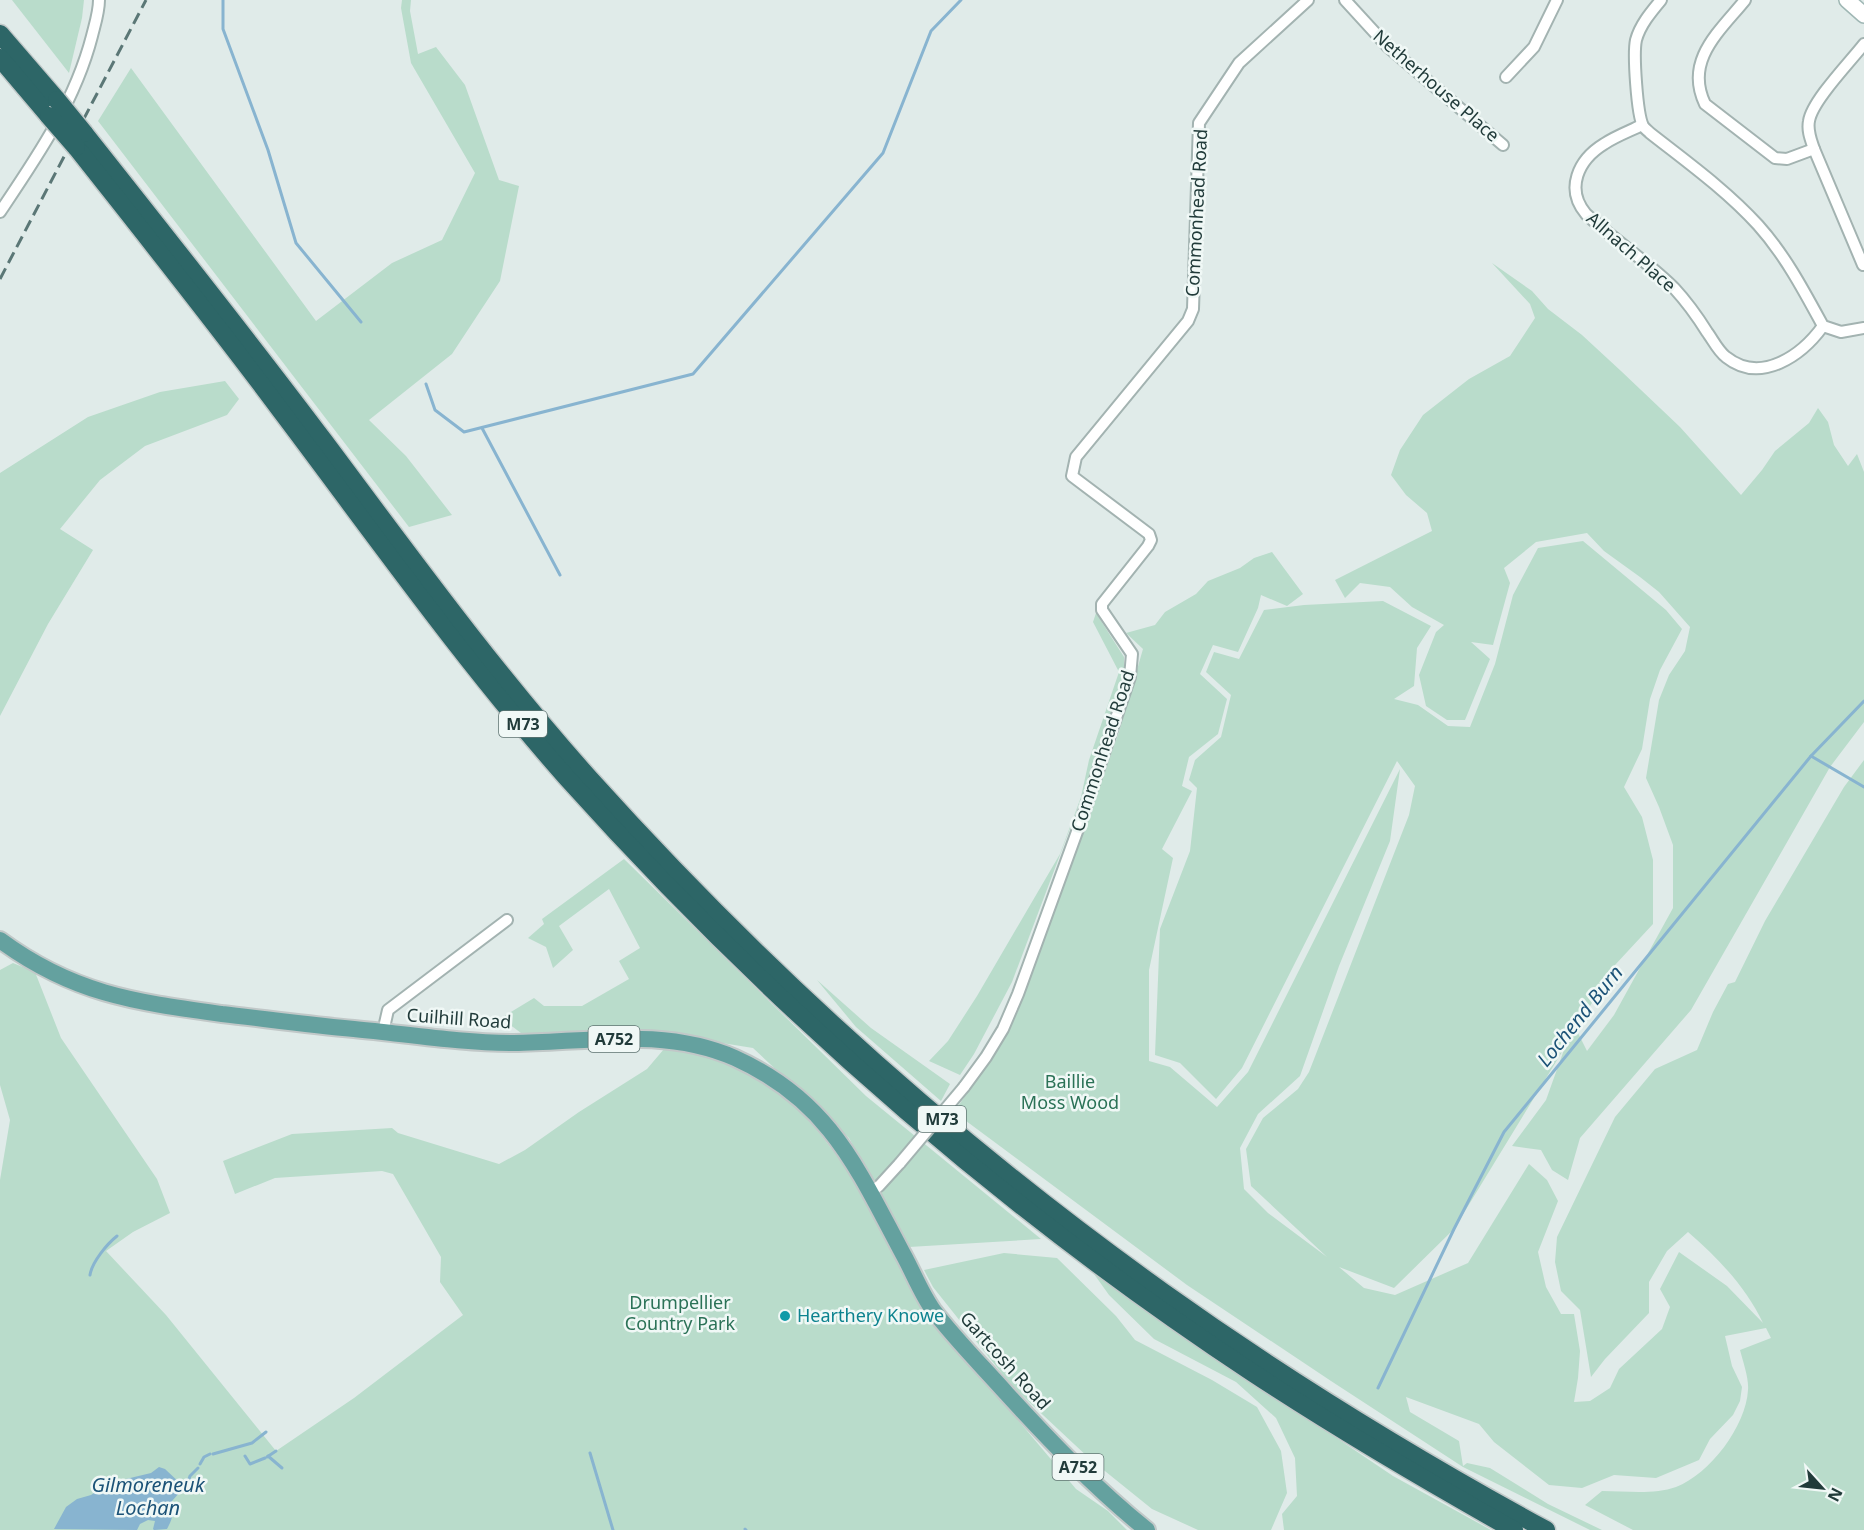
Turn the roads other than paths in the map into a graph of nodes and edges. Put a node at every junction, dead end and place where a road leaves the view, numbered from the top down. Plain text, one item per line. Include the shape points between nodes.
1 (99, 0) edge
2 (1308, 0) edge
3 (1345, 0) edge
4 (1557, 0) edge
5 (1661, 0) edge
6 (1745, 0) edge
7 (1847, 0) edge
8 (1864, 15) edge
9 (0, 25) edge
10 (0, 34) edge
11 (1864, 44) edge
12 (0, 59) edge
13 (1506, 77) dead end
14 (52, 102) junction
15 (1642, 125) junction
16 (80, 140) junction
17 (1503, 145) dead end
18 (1814, 149) junction
19 (0, 212) edge
20 (1863, 266) edge
21 (1823, 326) junction
22 (1864, 328) edge
23 (507, 920) dead end
24 (0, 940) edge
25 (382, 1032) junction
26 (870, 1192) junction
27 (1147, 1530) edge
28 (1514, 1530) edge
29 (1546, 1530) edge

1 - 19 street via 86,57 64,111
2 - 26 street, Commonhead Road, bridge via 1239,63 1199,123 1192,309 1188,321 1076,457 1072,476 1149,534 1151,540 1102,604 1102,610 1132,654 1130,676 1018,994 1003,1029 964,1087 900,1163
3 - 17 street, Netherhouse Place via 1388,47
4 - 13 street via 1534,47
5 - 15 street via 1645,21 1636,42
6 - 18 street via 1706,48 1699,69 1700,94 1706,104 1775,158 1787,159
7 - 8 street
9 - 14 highway, M73
10 - 14 highway, M73
11 - 18 street via 1813,109 1808,132
12 - 14 highway, M73 via 20,81
14 - 16 highway, M73, bridge
15 - 21 street via 1722,190 1759,226 1798,280
15 - 21 street, Allnach Place via 1604,144 1581,168 1575,193 1586,214 1675,289 1726,358 1749,367 1787,360 1808,345
16 - 28 highway, M73 via 466,657 566,776 690,909 763,980 984,1176 1149,1301 1391,1461
16 - 29 highway, M73 via 237,327 496,669 627,819 818,1010 994,1164 1162,1291 1267,1363 1403,1448
18 - 20 street
21 - 22 street via 1841,332
23 - 25 street via 388,1010
24 - 25 main road, Cuilhill Road / A752 via 44,969 127,1000
25 - 26 main road, Cuilhill Road / A752 via 512,1043 643,1038 719,1052 774,1078 806,1104 845,1148
26 - 27 main road, Gartcosh Road / A752 via 932,1308 1053,1443

